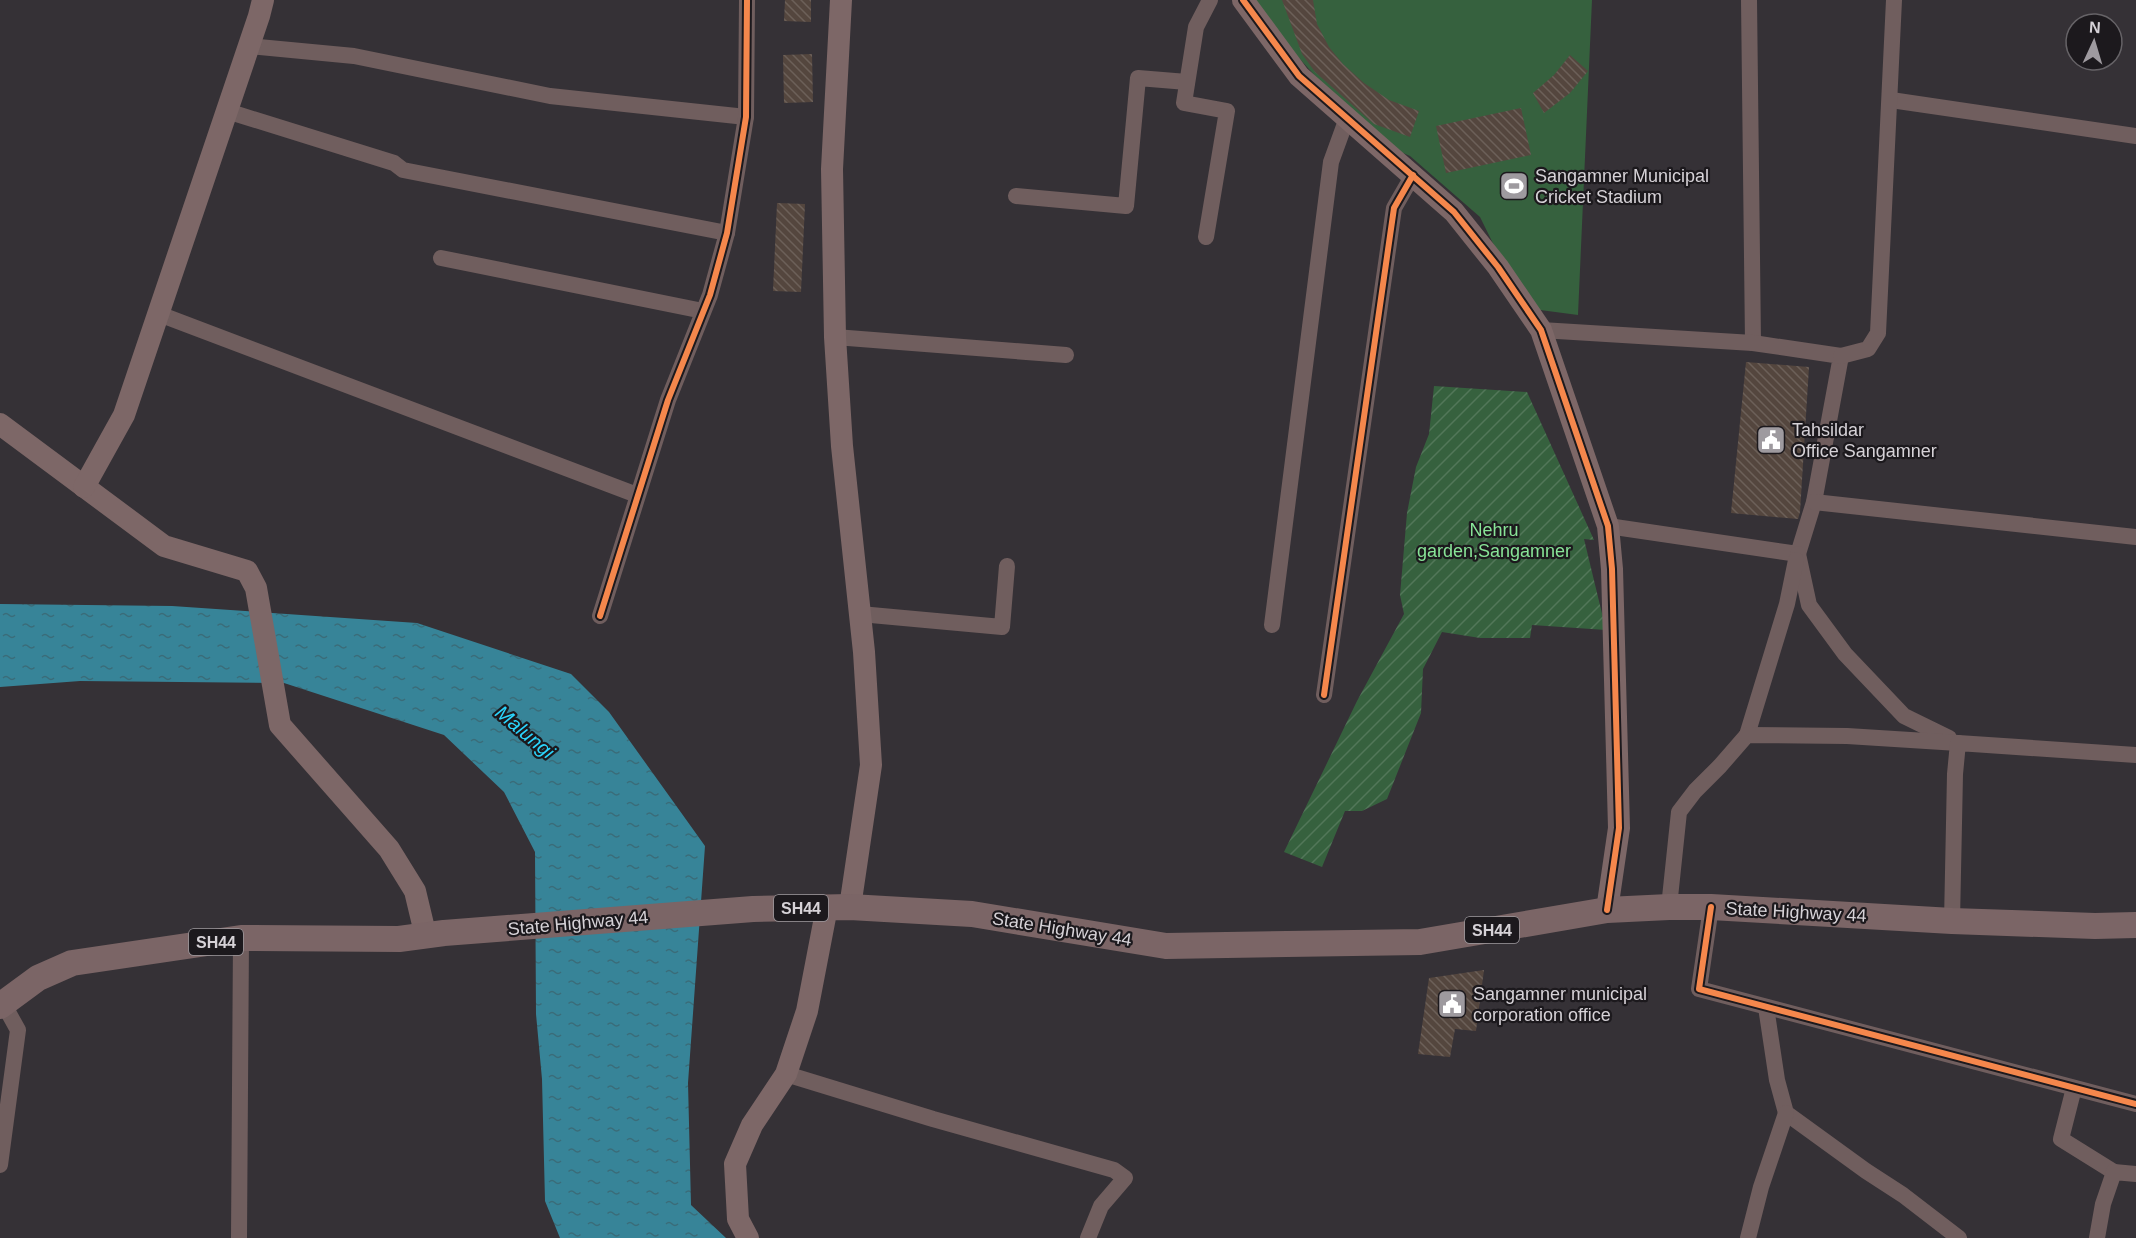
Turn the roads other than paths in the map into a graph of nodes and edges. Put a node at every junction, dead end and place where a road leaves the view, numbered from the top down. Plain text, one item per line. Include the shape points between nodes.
1 (263, 0) edge
2 (747, 0) edge
3 (841, 0) edge
4 (1210, 0) edge
5 (1243, 0) edge
6 (1749, 0) edge
7 (1894, 0) edge
8 (249, 46) junction
9 (1187, 82) junction
10 (1891, 100) junction
11 (227, 111) junction
12 (746, 117) junction
13 (1347, 118) junction
14 (2136, 136) edge
15 (1413, 175) junction
16 (1016, 196) dead end
17 (727, 233) junction
18 (1206, 237) dead end
19 (441, 258) dead end
20 (703, 311) junction
21 (159, 314) junction
22 (1541, 330) junction
23 (836, 338) junction
24 (1753, 343) junction
25 (1066, 355) dead end
26 (1841, 356) junction
27 (0, 424) edge
28 (84, 487) junction
29 (637, 495) junction
30 (1814, 502) junction
31 (1608, 526) junction
32 (2136, 537) edge
33 (1798, 554) junction
34 (1007, 566) dead end
35 (860, 614) junction
36 (600, 616) dead end
37 (1272, 625) dead end
38 (1324, 695) dead end
39 (1747, 735) junction
40 (1958, 743) junction
41 (2136, 755) edge
42 (839, 907) junction
43 (1669, 907) junction
44 (1711, 907) junction
45 (1607, 910) junction
46 (1952, 921) junction
47 (2136, 926) edge
48 (435, 935) junction
49 (241, 938) junction
50 (2, 1004) edge
51 (1766, 1007) junction
52 (786, 1074) junction
53 (2074, 1088) junction
54 (2136, 1104) edge
55 (1786, 1113) junction
56 (0, 1165) edge
57 (2114, 1172) junction
58 (2136, 1174) edge
59 (1752, 1237) edge
60 (239, 1238) edge
61 (748, 1238) edge
62 (1088, 1238) edge
63 (1959, 1238) edge
64 (2097, 1238) edge

1 - 8 street
2 - 12 street
3 - 23 street via 832,169
4 - 9 street via 1197,27
5 - 13 street via 1299,76
6 - 24 street
7 - 10 street
8 - 11 street
8 - 12 street via 354,56 550,96
9 - 16 street via 1138,78 1126,206
9 - 18 street via 1184,102 1227,111
10 - 14 street
10 - 26 street via 1878,333 1868,350
11 - 17 street via 403,170
11 - 21 street
12 - 17 street
13 - 15 street
13 - 37 street via 1331,162
15 - 22 street via 1454,212 1484,248
15 - 38 street via 1394,208
17 - 20 street
19 - 20 street
20 - 29 street
21 - 28 street via 124,415
21 - 29 street
22 - 24 street
22 - 31 street
23 - 25 street
23 - 35 street via 842,446
24 - 26 street
26 - 30 street
27 - 28 street
28 - 48 street via 164,546 247,571 256,588 280,725 388,849 415,891
29 - 36 street
30 - 32 street
30 - 33 street
31 - 33 street
31 - 45 street via 1619,828
33 - 39 street
33 - 40 street via 1809,605 1845,654 1904,716
34 - 35 street via 1002,627
35 - 42 street via 871,765
39 - 40 street via 1846,735
39 - 43 street via 1679,812
40 - 41 street
40 - 46 street
42 - 45 main road, State Highway 44 / SH44 via 972,914 1166,946 1420,942
42 - 48 main road, State Highway 44 / SH44 via 753,909
42 - 52 street
43 - 44 main road, State Highway 44 / SH44
43 - 45 main road, State Highway 44 / SH44
44 - 46 main road, State Highway 44 / SH44
44 - 51 street via 1699,988
46 - 47 main road, State Highway 44 / SH44
48 - 49 main road, State Highway 44 / SH44 via 399,939
49 - 50 main road, State Highway 44 / SH44 via 72,963 38,978
49 - 60 street
50 - 56 street via 18,1030
51 - 53 street
51 - 55 street
52 - 61 street via 752,1125 735,1164 738,1219
52 - 62 street via 1114,1170 1125,1178 1101,1206
53 - 54 street
53 - 57 street via 2061,1139
55 - 59 street
55 - 63 street
57 - 58 street
57 - 64 street

